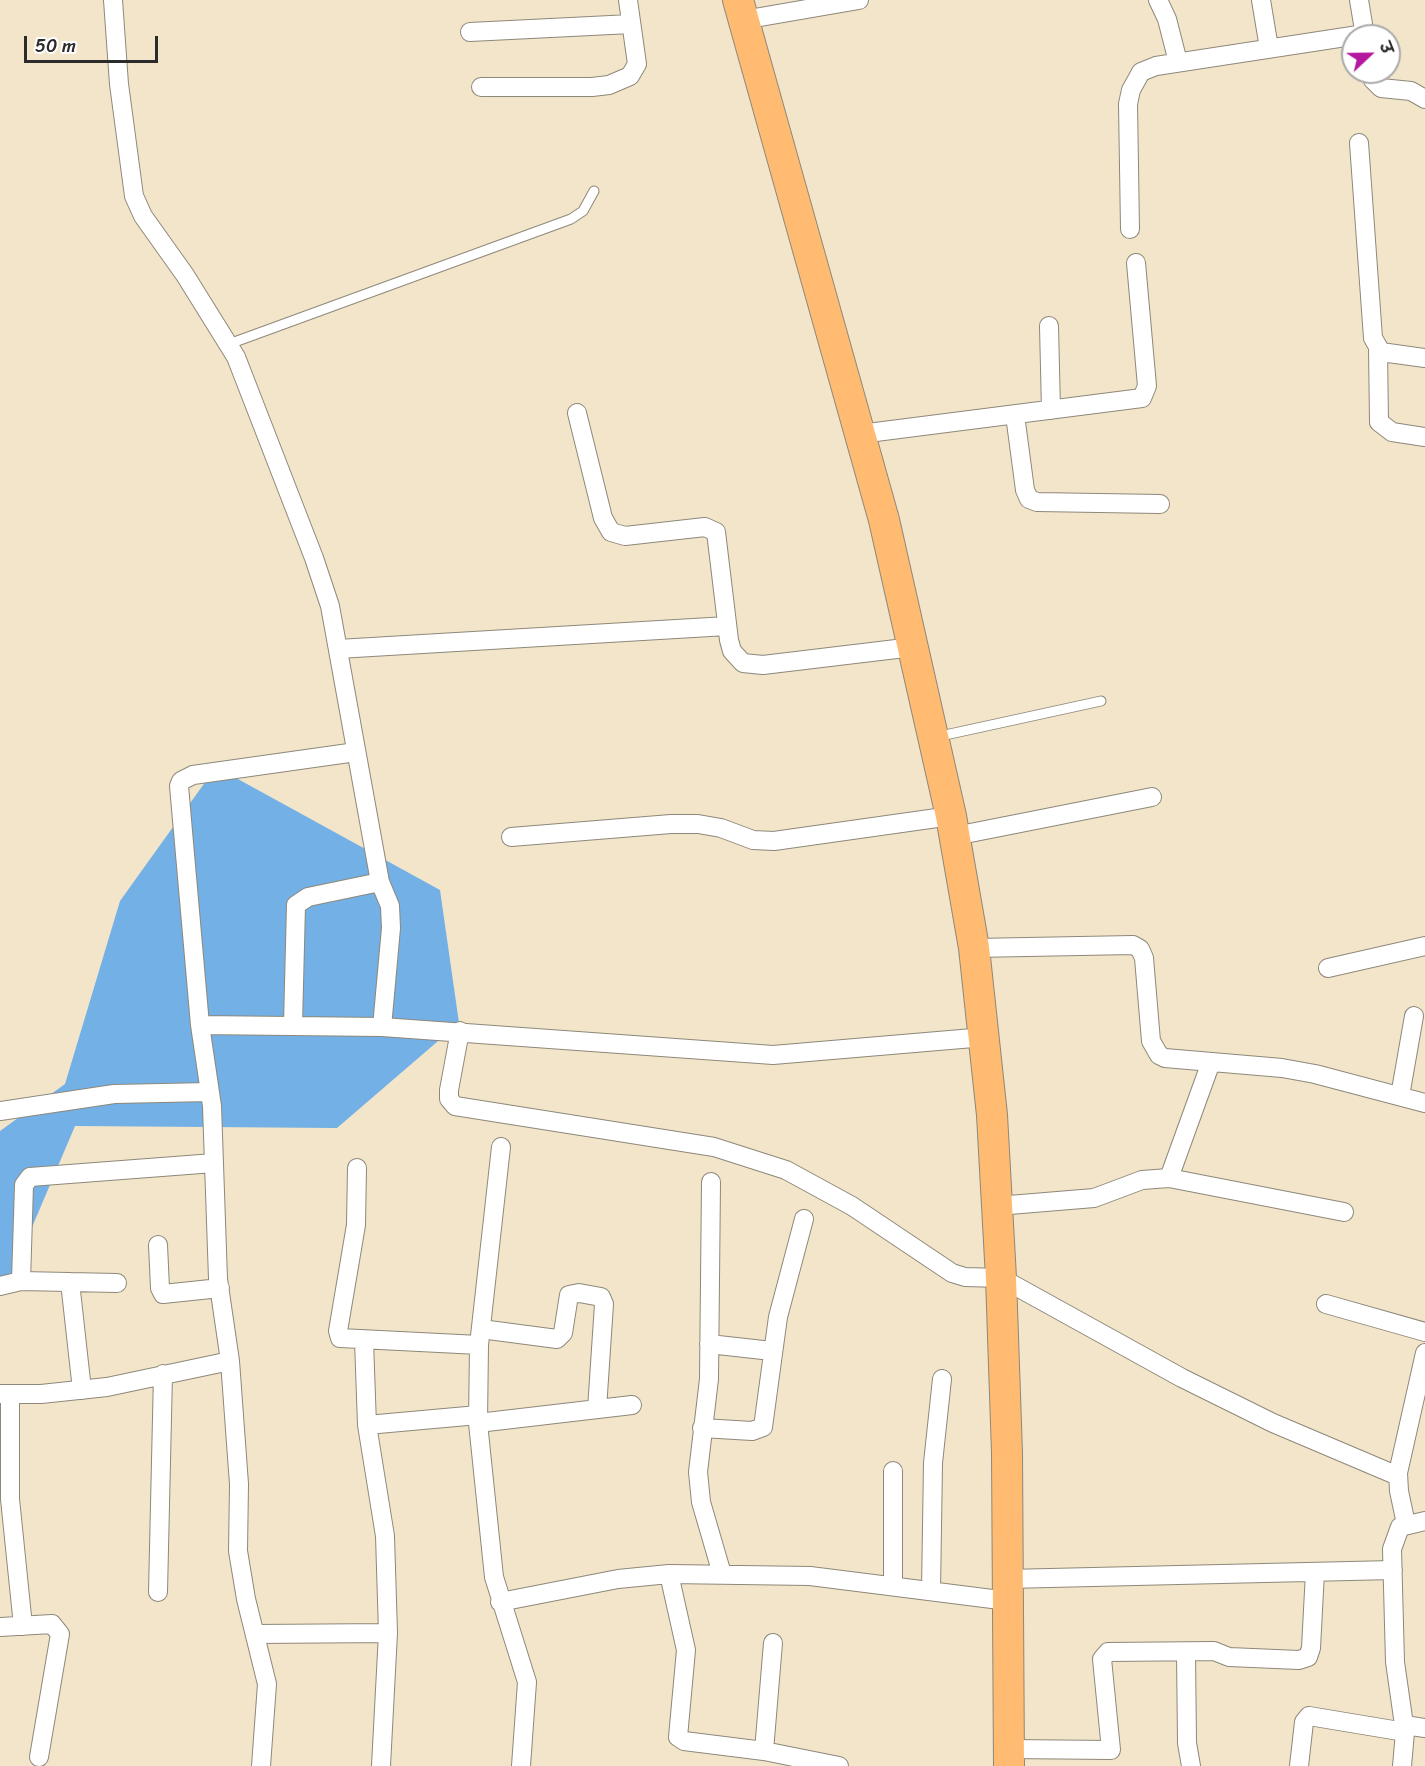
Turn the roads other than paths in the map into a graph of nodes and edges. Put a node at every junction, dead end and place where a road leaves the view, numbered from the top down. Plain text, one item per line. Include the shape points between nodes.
1 (113, 0) edge
2 (628, 0) edge
3 (859, 0) edge
4 (1158, 0) edge
5 (1261, 0) edge
6 (1359, 0) edge
7 (740, 10) edge
8 (632, 24) junction
9 (1363, 24) edge
10 (470, 32) dead end
11 (1341, 38) edge
12 (1269, 48) junction
13 (1178, 62) junction
14 (1377, 84) edge
15 (481, 87) dead end
16 (1425, 99) edge
17 (1359, 143) dead end
18 (594, 191) dead end
19 (1130, 229) dead end
20 (1136, 262) dead end
21 (1049, 326) dead end
22 (229, 344) junction
23 (1378, 348) junction
24 (1425, 357) edge
25 (1051, 410) junction
26 (577, 413) dead end
27 (1015, 414) junction
28 (860, 434) junction
29 (1425, 437) edge
30 (1160, 504) dead end
31 (728, 626) junction
32 (913, 647) junction
33 (338, 649) junction
34 (1101, 701) dead end
35 (933, 738) junction
36 (356, 752) junction
37 (1152, 796) dead end
38 (953, 826) junction
39 (511, 837) dead end
40 (380, 882) junction
41 (1425, 946) edge
42 (974, 948) junction
43 (1328, 968) dead end
44 (1414, 1016) dead end
45 (293, 1024) junction
46 (200, 1025) junction
47 (382, 1026) junction
48 (460, 1031) junction
49 (985, 1037) junction
50 (1211, 1062) junction
51 (1400, 1096) junction
52 (1425, 1103) edge
53 (211, 1106) junction
54 (0, 1111) edge
55 (501, 1147) dead end
56 (214, 1163) junction
57 (357, 1168) dead end
58 (1169, 1178) junction
59 (711, 1182) dead end
60 (997, 1206) junction
61 (1344, 1212) dead end
62 (804, 1220) dead end
63 (158, 1245) dead end
64 (21, 1281) junction
65 (70, 1282) junction
66 (117, 1283) dead end
67 (0, 1286) edge
68 (220, 1288) junction
69 (1001, 1292) junction
70 (1326, 1304) dead end
71 (1425, 1332) edge
72 (480, 1337) junction
73 (364, 1341) junction
74 (709, 1344) junction
75 (772, 1351) junction
76 (1425, 1353) edge
77 (230, 1361) junction
78 (163, 1374) junction
79 (942, 1379) dead end
80 (82, 1389) junction
81 (5, 1394) edge
82 (632, 1405) dead end
83 (597, 1409) junction
84 (478, 1419) junction
85 (367, 1425) junction
86 (702, 1428) junction
87 (893, 1471) dead end
88 (1398, 1476) junction
89 (1425, 1521) edge
90 (1398, 1535) junction
91 (1393, 1570) junction
92 (1315, 1572) junction
93 (669, 1574) junction
94 (722, 1574) junction
95 (892, 1586) junction
96 (1007, 1590) junction
97 (931, 1591) junction
98 (158, 1592) dead end
99 (500, 1602) junction
100 (23, 1626) junction
101 (0, 1627) edge
102 (388, 1633) junction
103 (256, 1634) junction
104 (773, 1643) dead end
105 (1186, 1653) junction
106 (1425, 1728) edge
107 (1405, 1729) junction
108 (764, 1751) junction
109 (39, 1757) dead end
110 (1009, 1757) edge
111 (261, 1766) edge
112 (381, 1766) edge
113 (522, 1766) edge
114 (839, 1766) edge
115 (1191, 1766) edge
116 (1299, 1766) edge
117 (1402, 1766) edge

1 - 22 street via 134,196 143,216
2 - 8 street
3 - 7 street
4 - 13 street
5 - 12 street
6 - 9 street
7 - 28 main road
8 - 10 street
8 - 15 street via 637,64 634,72 623,80 592,87
11 - 12 street
12 - 13 street
13 - 19 street via 1148,68 1136,78 1131,90
14 - 16 street via 1381,88 1411,91
17 - 23 street via 1373,338
18 - 22 lane via 583,211 571,219
20 - 25 street via 1145,395 1133,401
21 - 25 street
22 - 33 street via 318,568
23 - 24 street via 1387,353
23 - 29 street via 1379,422 1392,432
25 - 27 street
26 - 31 street via 603,518 611,532 625,536 705,527 716,532
27 - 28 street
27 - 30 street via 1025,490 1032,501
28 - 32 main road
31 - 32 street via 732,651 751,665
31 - 33 street
32 - 35 main road
33 - 36 street
34 - 35 lane
35 - 38 main road
36 - 40 street
36 - 46 street via 194,775 181,781 178,795
37 - 38 street
38 - 39 street via 774,841 744,838 709,825 671,824
38 - 42 main road
40 - 45 street via 298,902
40 - 47 street via 391,915
41 - 43 street
42 - 49 main road
42 - 50 street via 1137,946 1144,958 1155,1051 1165,1058
44 - 51 street
45 - 46 street
45 - 47 street
46 - 53 street
47 - 48 street
48 - 49 street via 773,1055
48 - 69 street via 449,1090 449,1099 455,1106 714,1147 747,1156 822,1188 951,1273
49 - 60 main road
50 - 51 street via 1315,1074
50 - 58 street
51 - 52 street
53 - 54 street via 114,1094
53 - 56 street
55 - 72 street
56 - 64 street via 27,1178
56 - 68 street
57 - 73 street via 356,1225 338,1331 342,1339
58 - 60 street via 1142,1180 1094,1198
58 - 61 street
59 - 74 street
60 - 69 main road
62 - 75 street
63 - 68 street via 163,1294
64 - 65 street
64 - 67 street
65 - 66 street
65 - 80 street
68 - 77 street
69 - 88 street via 1273,1423
69 - 96 main road
70 - 71 street
72 - 73 street
72 - 83 street via 557,1339 563,1333 569,1295 601,1297 604,1304
72 - 84 street
73 - 85 street
74 - 75 street
74 - 86 street
75 - 86 street via 761,1429
76 - 88 street
77 - 78 street
77 - 103 street via 239,1484 238,1551
78 - 80 street
78 - 98 street
79 - 97 street via 933,1463
80 - 81 street
81 - 100 street via 10,1510
82 - 83 street
83 - 84 street
84 - 85 street
84 - 99 street via 492,1569
85 - 102 street via 383,1517
86 - 94 street via 699,1486
87 - 95 street
88 - 90 street
89 - 90 street
90 - 91 street
91 - 92 street
91 - 107 street via 1395,1662
92 - 96 street
92 - 105 street via 1308,1657
93 - 94 street
93 - 99 street via 618,1579
93 - 108 street via 686,1650 678,1737
94 - 95 street via 810,1576
95 - 97 street
96 - 97 street
96 - 110 main road
99 - 113 street via 527,1682
100 - 101 street
100 - 109 street via 52,1624 60,1634
102 - 103 street
102 - 112 street
103 - 111 street via 267,1684
104 - 108 street
105 - 110 street via 1105,1653 1102,1665 1111,1750
105 - 115 street
106 - 107 street
107 - 116 street via 1309,1716 1304,1722
107 - 117 street
108 - 114 street

